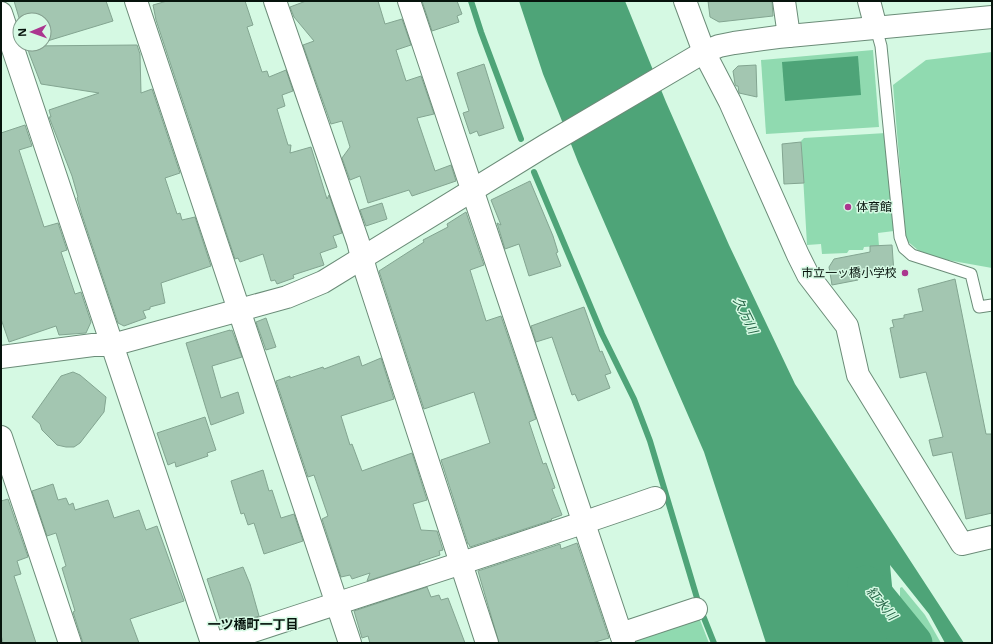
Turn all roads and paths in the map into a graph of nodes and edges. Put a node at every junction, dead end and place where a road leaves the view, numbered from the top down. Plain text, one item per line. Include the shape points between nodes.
1 (136, 1) edge
2 (274, 1) edge
3 (409, 1) edge
4 (685, 1) edge
5 (784, 1) edge
6 (869, 1) edge
7 (1, 13) edge
8 (992, 17) edge
9 (876, 28) junction
10 (789, 36) junction
11 (704, 52) junction
12 (472, 191) junction
13 (362, 259) junction
14 (992, 305) edge
15 (239, 310) junction
16 (112, 345) junction
17 (1, 358) edge
18 (1, 437) edge
19 (655, 498) dead end
20 (584, 523) junction
21 (992, 537) edge
22 (460, 563) junction
23 (337, 603) junction
24 (696, 610) dead end
25 (622, 638) edge
26 (70, 643) edge
27 (212, 643) edge
28 (217, 643) edge
29 (350, 643) edge
30 (487, 643) edge

1 - 15 street
2 - 13 street
3 - 12 street
4 - 11 street
5 - 10 street
6 - 9 street
7 - 16 street
8 - 9 street
9 - 10 street
9 - 14 lane via 881,46 900,238 904,248 912,255 971,274 979,307
10 - 11 street via 734,43
11 - 12 street
11 - 21 street via 730,102 808,275 847,326 858,375 962,544
12 - 13 street
12 - 20 street
13 - 15 street via 323,282 287,297
13 - 22 street
15 - 16 street
15 - 23 street
16 - 17 street via 93,345
16 - 27 street
18 - 26 street
19 - 20 street
20 - 22 street
20 - 25 street
22 - 23 street
22 - 30 street
23 - 28 street
23 - 29 street
24 - 25 street

